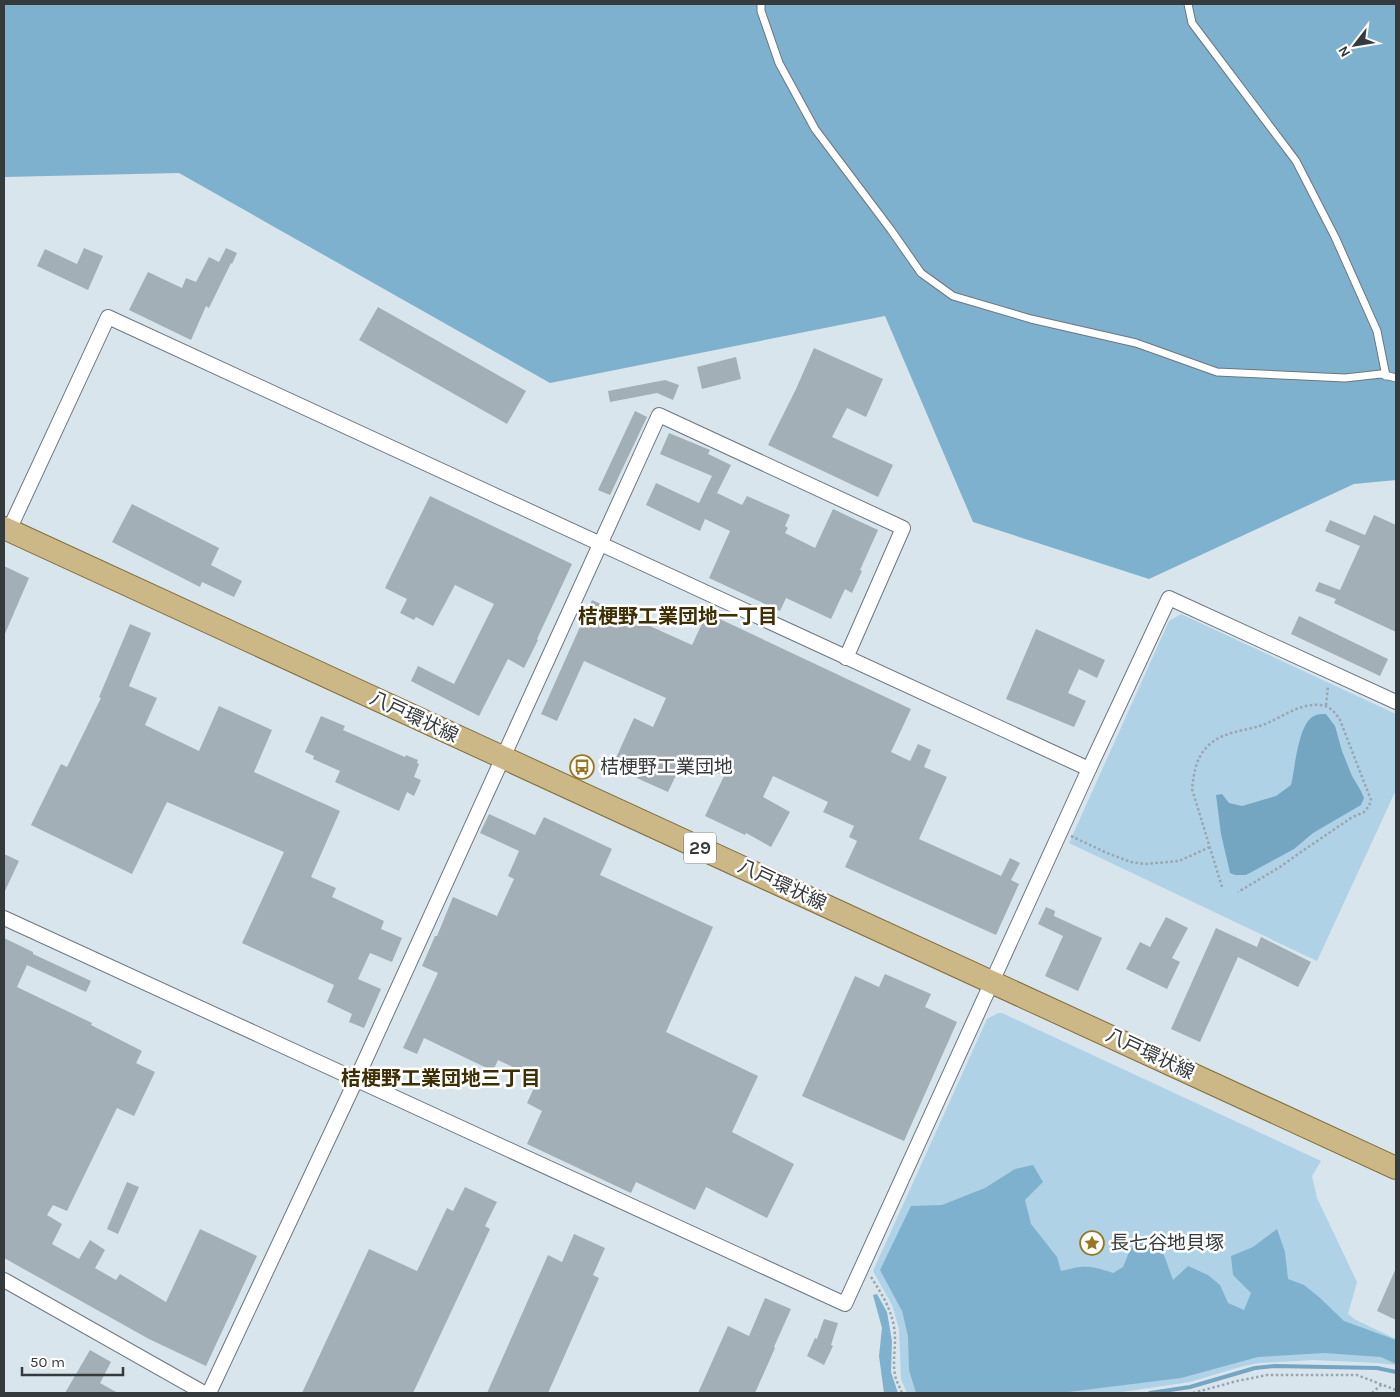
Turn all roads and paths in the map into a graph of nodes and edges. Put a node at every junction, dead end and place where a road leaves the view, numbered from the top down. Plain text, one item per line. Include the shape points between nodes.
1 (761, 4) edge
2 (1188, 4) edge
3 (1386, 376) junction
4 (1396, 378) edge
5 (6, 529) edge
6 (600, 544) junction
7 (846, 658) junction
8 (1331, 672) junction
9 (1396, 702) edge
10 (1326, 706) junction
11 (503, 758) junction
12 (1089, 769) junction
13 (1061, 830) junction
14 (1210, 847) junction
15 (1222, 887) dead end
16 (1238, 892) dead end
17 (4, 918) edge
18 (993, 982) junction
19 (356, 1080) junction
20 (1396, 1168) edge
21 (861, 1269) junction
22 (4, 1280) edge
23 (1382, 1384) junction
24 (1396, 1390) edge
25 (204, 1393) edge
26 (209, 1393) edge
27 (902, 1393) edge
28 (1193, 1393) edge
29 (1372, 1393) edge

1 - 3 lane via 779,62 815,129 921,273 953,296 1031,319 1136,343 1217,372 1345,378
2 - 3 lane via 1192,23 1296,161 1335,237 1376,331
3 - 4 lane
5 - 6 street via 108,317
5 - 11 main road, 八戸環状線 / 29
6 - 7 street
6 - 7 street via 659,415 668,419 903,528
6 - 11 street
7 - 12 street
8 - 9 street
8 - 10 path
8 - 12 street via 1169,598
10 - 14 path via 1306,706 1261,725 1224,735 1199,756 1192,789
10 - 16 path via 1340,720 1371,800 1370,806
11 - 18 main road, 八戸環状線 / 29
11 - 19 street
12 - 13 street
13 - 14 path via 1131,862 1145,864 1180,861
13 - 18 street
14 - 15 path
17 - 19 street
18 - 20 main road, 八戸環状線 / 29
18 - 21 street
19 - 21 street via 845,1304
19 - 26 street
21 - 27 path via 868,1272 890,1310 896,1343 895,1376
22 - 25 street
23 - 24 path
23 - 28 path via 1357,1375 1267,1375
23 - 29 path

